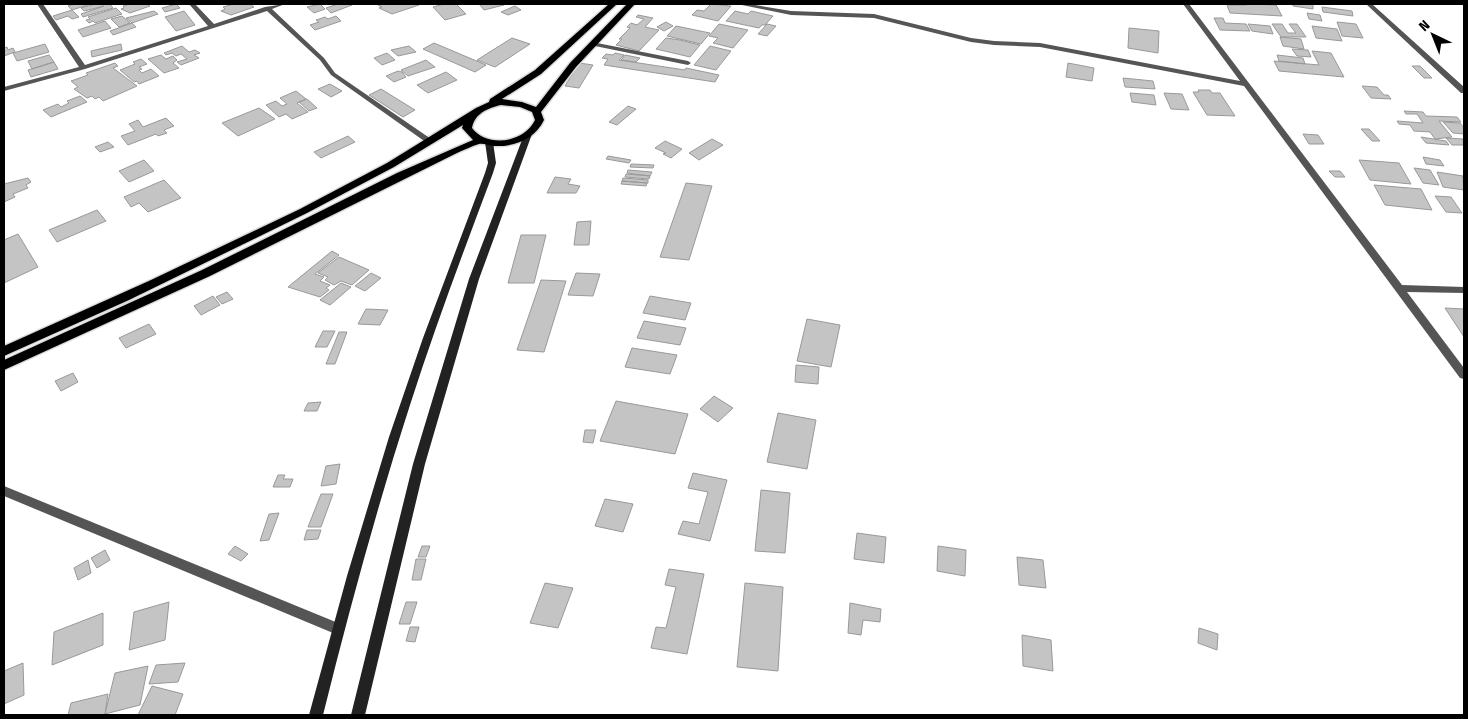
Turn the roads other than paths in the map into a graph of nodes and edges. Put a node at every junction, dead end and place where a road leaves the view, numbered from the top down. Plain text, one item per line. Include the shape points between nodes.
1 (40, 4) edge
2 (192, 4) edge
3 (282, 4) edge
4 (613, 4) edge
5 (631, 4) edge
6 (740, 4) edge
7 (1186, 4) edge
8 (1369, 4) edge
9 (267, 8) junction
10 (212, 26) junction
11 (592, 44) junction
12 (688, 63) dead end
13 (83, 68) junction
14 (1245, 84) junction
15 (4, 90) edge
16 (1464, 90) edge
17 (477, 111) junction
18 (537, 112) junction
19 (528, 134) junction
20 (430, 141) junction
21 (485, 141) junction
22 (1398, 288) junction
23 (1464, 290) edge
24 (4, 351) edge
25 (4, 365) edge
26 (1464, 376) edge
27 (4, 491) edge
28 (338, 629) junction
29 (316, 715) edge
30 (358, 715) edge

1 - 13 street
2 - 10 street
3 - 9 street
4 - 17 main road via 538,72
5 - 11 main road
6 - 14 street via 790,13 874,16 970,40 1040,45
7 - 14 street
8 - 16 street
9 - 10 street
9 - 20 street via 322,60 332,74
10 - 13 street
11 - 12 street
11 - 18 main road
13 - 15 street
14 - 22 street
17 - 18 main road via 501,102 512,102
17 - 20 main road
17 - 21 main road via 467,123 467,128 474,137
18 - 19 main road via 536,127
19 - 21 main road via 514,140
19 - 30 main road via 474,279 419,464
20 - 24 main road via 294,216 174,275
21 - 25 main road via 432,160 273,241
21 - 28 main road via 492,163 490,173 394,437
22 - 23 street
22 - 26 street
27 - 28 street
28 - 29 main road

